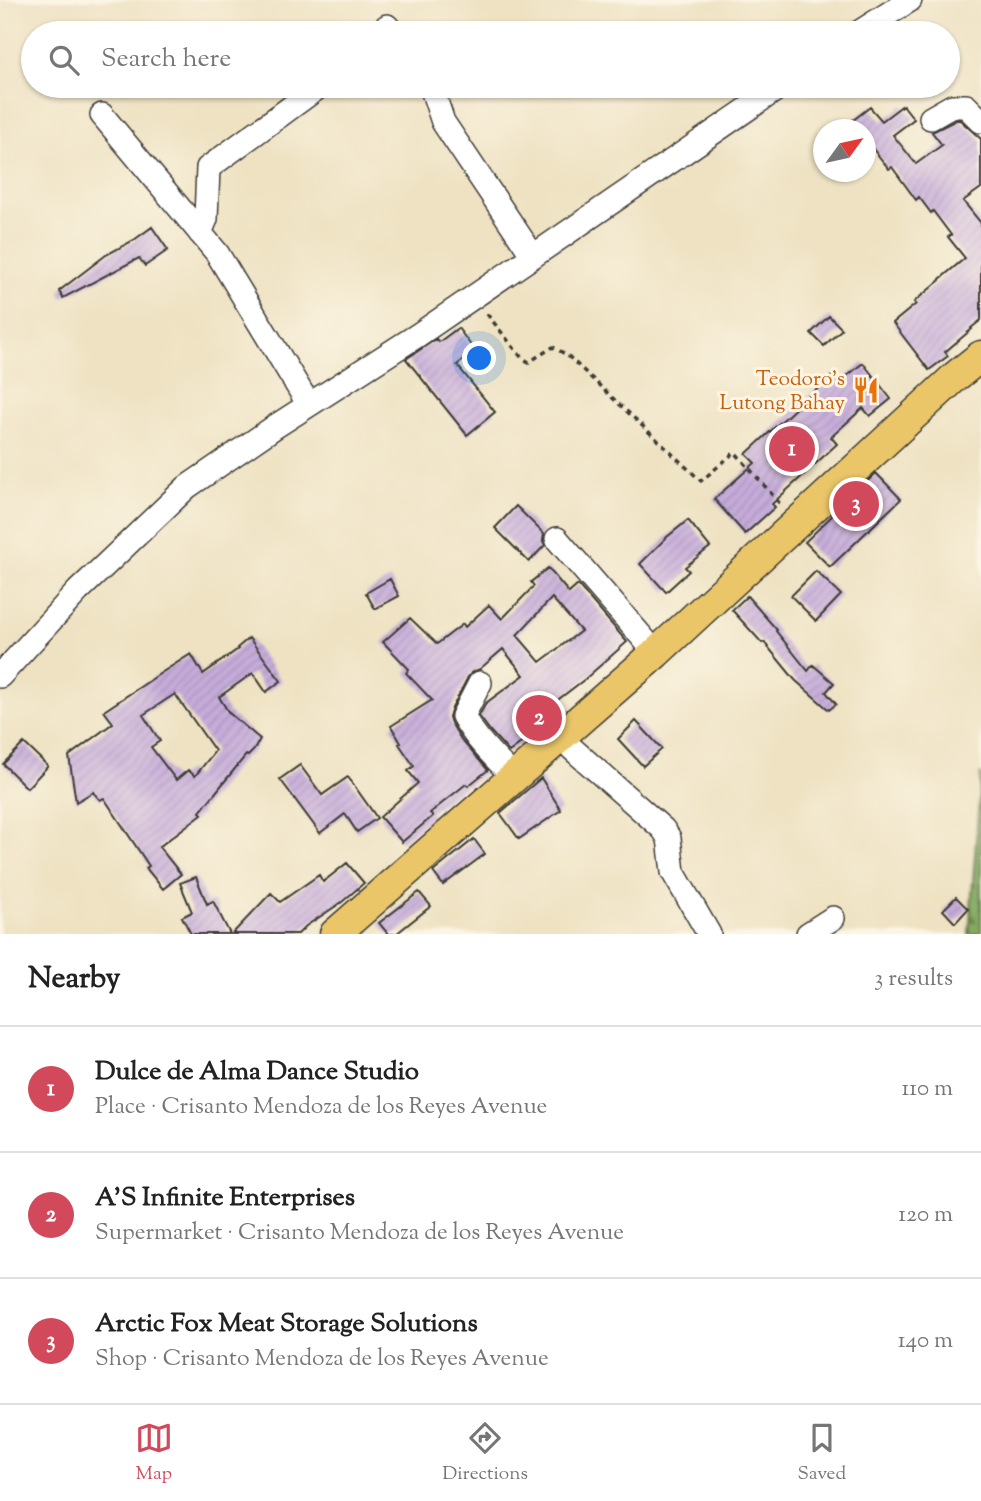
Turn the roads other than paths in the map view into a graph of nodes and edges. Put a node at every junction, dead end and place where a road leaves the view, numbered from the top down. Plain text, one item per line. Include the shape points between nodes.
1 (910, 0) edge
2 (877, 21) edge
3 (304, 98) edge
4 (435, 98) edge
5 (763, 98) edge
6 (102, 115) dead end
7 (931, 118) dead end
8 (981, 121) edge
9 (201, 233) junction
10 (533, 256) junction
11 (981, 356) edge
12 (309, 405) junction
13 (557, 539) dead end
14 (656, 653) junction
15 (0, 676) edge
16 (480, 683) dead end
17 (559, 737) junction
18 (514, 777) junction
19 (832, 918) dead end
20 (350, 929) edge
21 (709, 934) edge
22 (808, 934) edge

1 - 2 street
3 - 9 street via 208,168
4 - 10 street via 443,122
5 - 10 street
6 - 9 street
7 - 8 street via 952,106 966,106
9 - 12 street
10 - 12 street
11 - 14 main road
12 - 15 street via 187,487 78,591
13 - 14 street
14 - 17 main road
16 - 18 street via 463,716 481,743
17 - 18 main road
17 - 21 street via 663,829 669,838 673,872
18 - 20 main road
19 - 22 street

